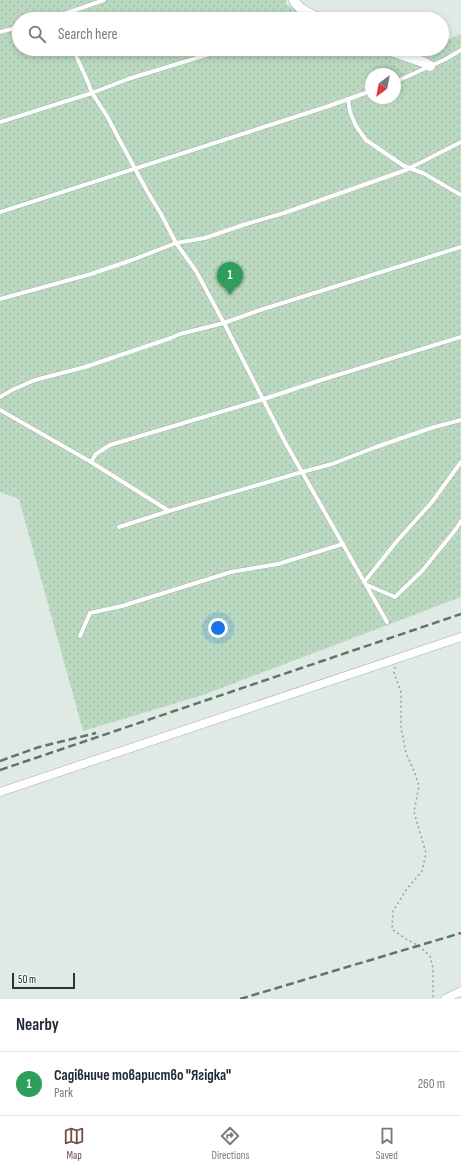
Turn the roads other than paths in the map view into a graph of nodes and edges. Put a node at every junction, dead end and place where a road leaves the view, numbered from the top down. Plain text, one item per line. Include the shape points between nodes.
1 (104, 0) edge
2 (294, 0) edge
3 (72, 12) edge
4 (306, 12) edge
5 (12, 29) edge
6 (0, 32) edge
7 (461, 50) edge
8 (76, 56) edge
9 (203, 56) edge
10 (405, 56) edge
11 (430, 66) junction
12 (401, 79) edge
13 (92, 93) junction
14 (365, 93) edge
15 (348, 99) junction
16 (0, 122) edge
17 (461, 142) edge
18 (135, 168) junction
19 (461, 195) edge
20 (0, 212) edge
21 (176, 243) junction
22 (461, 247) edge
23 (0, 299) edge
24 (224, 322) junction
25 (461, 337) edge
26 (0, 397) edge
27 (264, 399) junction
28 (0, 410) edge
29 (461, 420) edge
30 (91, 462) junction
31 (461, 462) edge
32 (302, 472) junction
33 (169, 511) junction
34 (461, 521) edge
35 (119, 527) dead end
36 (343, 544) junction
37 (366, 583) junction
38 (387, 622) dead end
39 (80, 636) dead end
40 (461, 637) edge
41 (0, 792) edge
42 (461, 991) edge
43 (445, 999) edge

1 - 3 lane
2 - 4 street via 295,4
5 - 6 lane
7 - 11 lane
8 - 13 lane
9 - 13 lane
10 - 11 street
11 - 12 lane
13 - 16 lane
13 - 18 lane
14 - 15 lane
15 - 18 lane
15 - 19 lane via 356,126 366,140 404,166 423,173
17 - 21 lane via 406,170 284,213 205,238
18 - 20 lane
18 - 21 lane
21 - 23 lane via 90,274
21 - 24 lane via 196,272
22 - 24 lane
24 - 26 lane via 180,334 85,367 35,380
24 - 27 lane
25 - 27 lane
27 - 30 lane via 110,445 96,454
27 - 32 lane
28 - 30 lane
29 - 32 lane
30 - 33 lane
31 - 37 lane
32 - 33 lane
32 - 36 lane
33 - 35 lane
34 - 37 lane via 422,571 395,597
36 - 37 lane
36 - 39 lane via 278,564 230,572 122,606 90,613
37 - 38 lane
40 - 41 street
42 - 43 street

